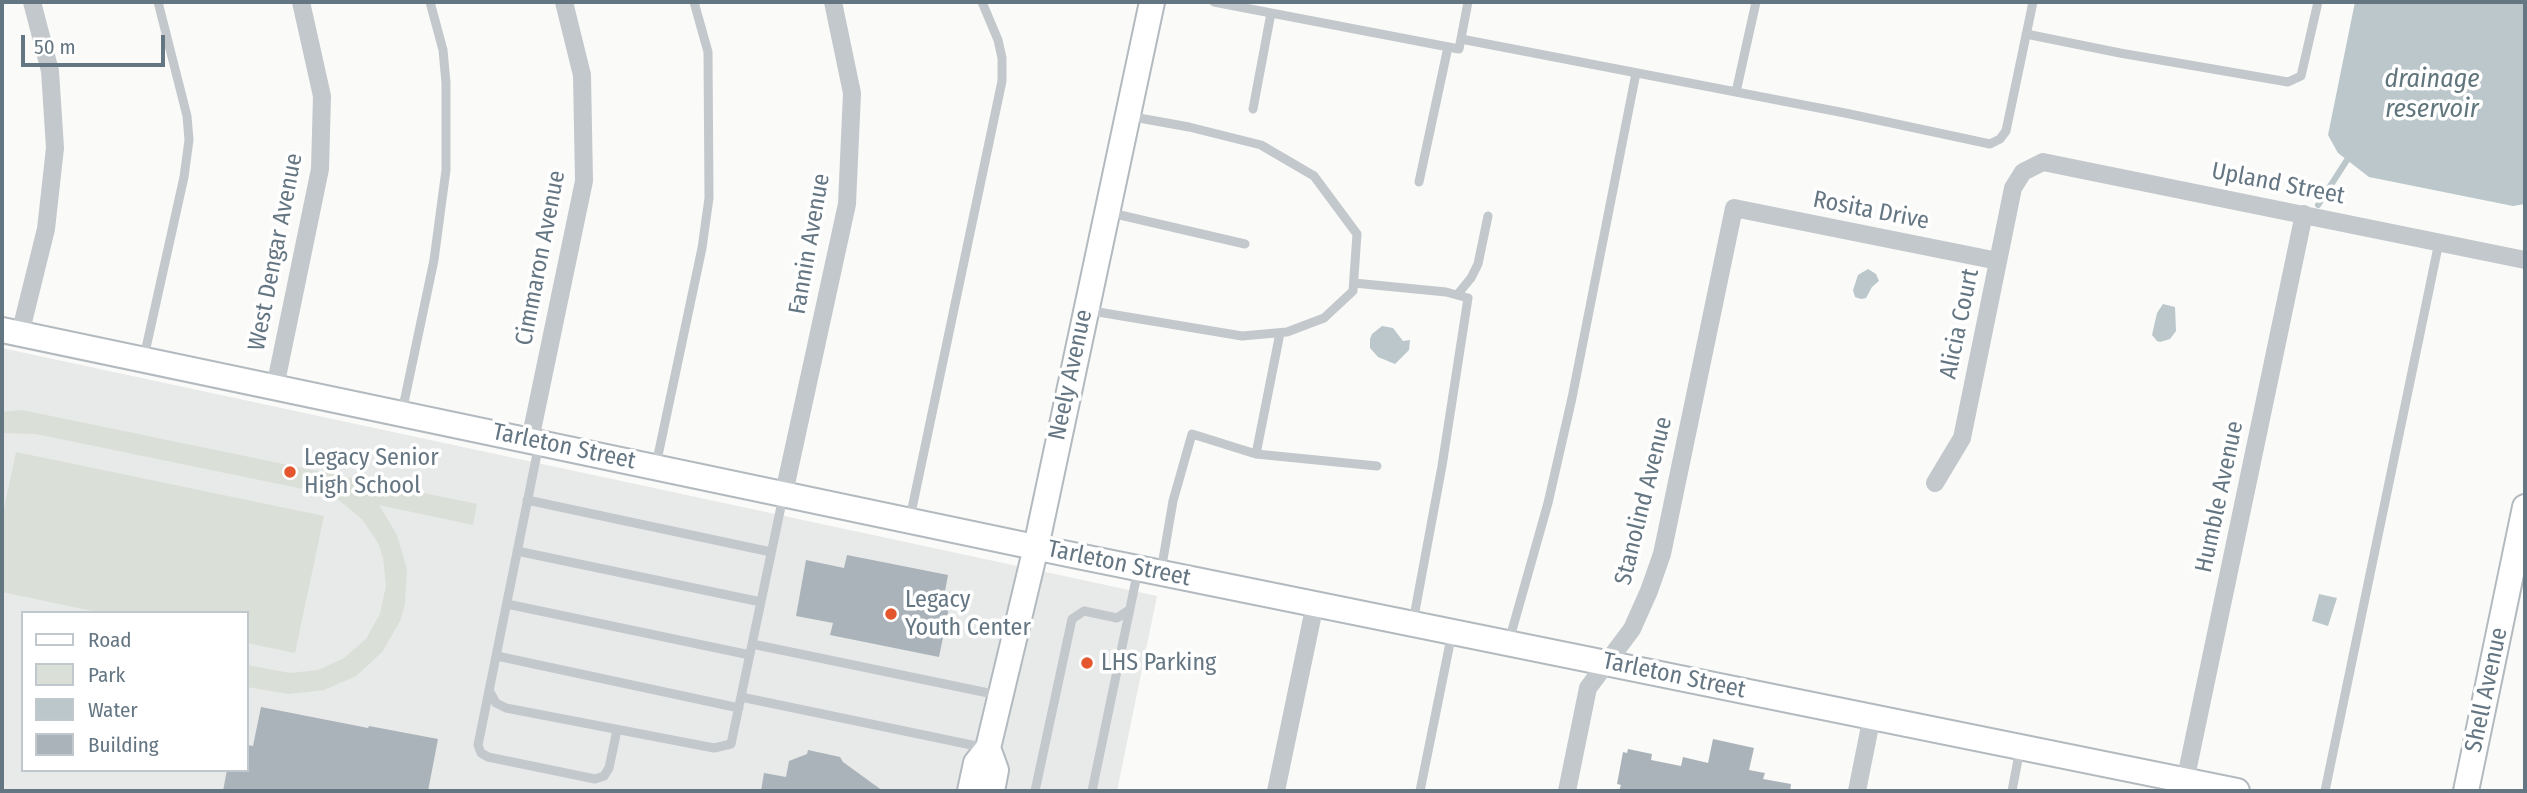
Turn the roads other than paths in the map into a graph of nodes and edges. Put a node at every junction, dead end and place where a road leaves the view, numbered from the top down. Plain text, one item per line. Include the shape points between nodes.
1 (32, 2) edge
2 (159, 2) edge
3 (301, 2) edge
4 (429, 2) edge
5 (564, 2) edge
6 (694, 2) edge
7 (833, 2) edge
8 (982, 2) edge
9 (1152, 2) edge
10 (1214, 2) edge
11 (1468, 2) edge
12 (1756, 2) edge
13 (2033, 2) edge
14 (2318, 2) edge
15 (1271, 13) junction
16 (2026, 34) junction
17 (1461, 39) junction
18 (1448, 47) junction
19 (1636, 73) junction
20 (1736, 92) junction
21 (1253, 109) dead end
22 (1126, 116) junction
23 (2023, 172) joint
24 (1419, 181) dead end
25 (1734, 208) joint
26 (1106, 212) junction
27 (2304, 214) junction
28 (1488, 216) dead end
29 (2439, 242) junction
30 (1245, 244) dead end
31 (2525, 260) edge
32 (1998, 261) junction
33 (1354, 283) junction
34 (1457, 295) junction
35 (1085, 310) junction
36 (11, 332) edge
37 (1280, 333) junction
38 (143, 359) junction
39 (275, 387) junction
40 (401, 414) junction
41 (535, 442) junction
42 (1256, 454) junction
43 (1377, 466) dead end
44 (656, 467) junction
45 (1935, 483) dead end
46 (783, 493) junction
47 (527, 500) junction
48 (2525, 507) edge
49 (910, 520) junction
50 (1036, 547) junction
51 (517, 551) junction
52 (771, 552) junction
53 (1149, 570) junction
54 (761, 602) junction
55 (507, 604) junction
56 (1315, 604) junction
57 (1129, 610) junction
58 (1413, 624) junction
59 (1453, 631) junction
60 (1509, 642) junction
61 (752, 644) junction
62 (750, 655) junction
63 (497, 656) junction
64 (1605, 662) junction
65 (490, 692) junction
66 (999, 696) junction
67 (741, 697) junction
68 (739, 708) junction
69 (1872, 716) junction
70 (617, 730) junction
71 (2020, 747) junction
72 (988, 748) junction
73 (2184, 786) edge
74 (970, 791) edge
75 (992, 791) edge
76 (1035, 791) edge
77 (1092, 791) edge
78 (1276, 791) edge
79 (1420, 791) edge
80 (1567, 791) edge
81 (1857, 791) edge
82 (2012, 791) edge
83 (2236, 791) edge
84 (2325, 791) edge
85 (2466, 791) edge

1 - 36 street via 50,71 55,148 46,229
2 - 38 lane via 187,116 188,140 184,177
3 - 39 street, West Dengar Avenue via 322,96 320,169
4 - 40 lane via 443,50 446,170 434,260
5 - 41 street, Cimmaron Avenue via 582,75 584,181
6 - 44 lane via 708,52 709,198
7 - 46 street, Fannin Avenue via 852,93 847,204
8 - 49 lane via 998,40 1002,81
9 - 22 street, Neely Avenue
10 - 15 lane
11 - 17 lane
12 - 20 lane
13 - 16 lane
14 - 16 lane via 2301,76 2288,82
15 - 18 lane
15 - 21 lane
16 - 20 lane via 2006,131 1990,144
17 - 18 lane via 1459,49
17 - 19 lane
18 - 24 lane
19 - 20 lane
19 - 60 lane via 1554,477
22 - 26 street, Neely Avenue
22 - 33 lane via 1261,145 1314,176 1357,234
23 - 27 street, Upland Street via 2043,162
23 - 32 street, Alicia Court via 2013,188
25 - 32 street, Rosita Drive
25 - 64 street, Stanolind Avenue via 1662,554 1632,629
26 - 30 lane
26 - 35 street, Neely Avenue
27 - 29 street, Upland Street
27 - 73 street, Humble Avenue
28 - 34 lane via 1478,264
29 - 31 street, Upland Street
29 - 84 lane
32 - 45 street, Alicia Court via 1962,438
33 - 34 lane
33 - 37 lane via 1353,291 1324,318
34 - 58 lane via 1468,298
35 - 37 lane via 1242,336
35 - 50 street, Neely Avenue
36 - 38 street, Tarleton Street
37 - 42 lane
38 - 39 street, Tarleton Street
39 - 40 street, Tarleton Street
40 - 41 street, Tarleton Street
41 - 44 street, Tarleton Street
41 - 47 lane
42 - 43 lane
42 - 53 lane via 1192,435
44 - 46 street, Tarleton Street
46 - 49 street, Tarleton Street
46 - 52 lane
47 - 51 lane
47 - 52 lane
48 - 85 street, Shell Avenue
49 - 50 street, Tarleton Street
50 - 53 street, Tarleton Street
50 - 66 street, Neely Avenue
51 - 54 lane
51 - 55 lane
52 - 54 lane
53 - 56 street, Tarleton Street
53 - 57 lane
54 - 61 lane
55 - 62 lane
55 - 63 lane
56 - 58 street, Tarleton Street
56 - 78 street
57 - 76 lane via 1117,618 1084,611 1072,619
57 - 77 lane
58 - 59 street, Tarleton Street
59 - 60 street, Tarleton Street
59 - 79 lane
60 - 64 street, Tarleton Street
61 - 62 lane
61 - 66 lane
62 - 67 lane
63 - 65 lane
63 - 68 lane
64 - 69 street, Tarleton Street
64 - 80 street, Stanolind Avenue via 1588,688
65 - 70 lane via 496,703 506,708
65 - 70 lane via 478,745 488,757 595,779 604,776 608,768
66 - 72 street, Neely Avenue
67 - 68 lane
67 - 72 lane
68 - 70 lane via 731,744 715,748
69 - 71 street, Tarleton Street
69 - 81 street
71 - 73 street, Tarleton Street
71 - 82 lane
72 - 74 street, Neely Avenue via 976,763
72 - 75 street, Neely Avenue via 996,771
73 - 83 street, Tarleton Street

